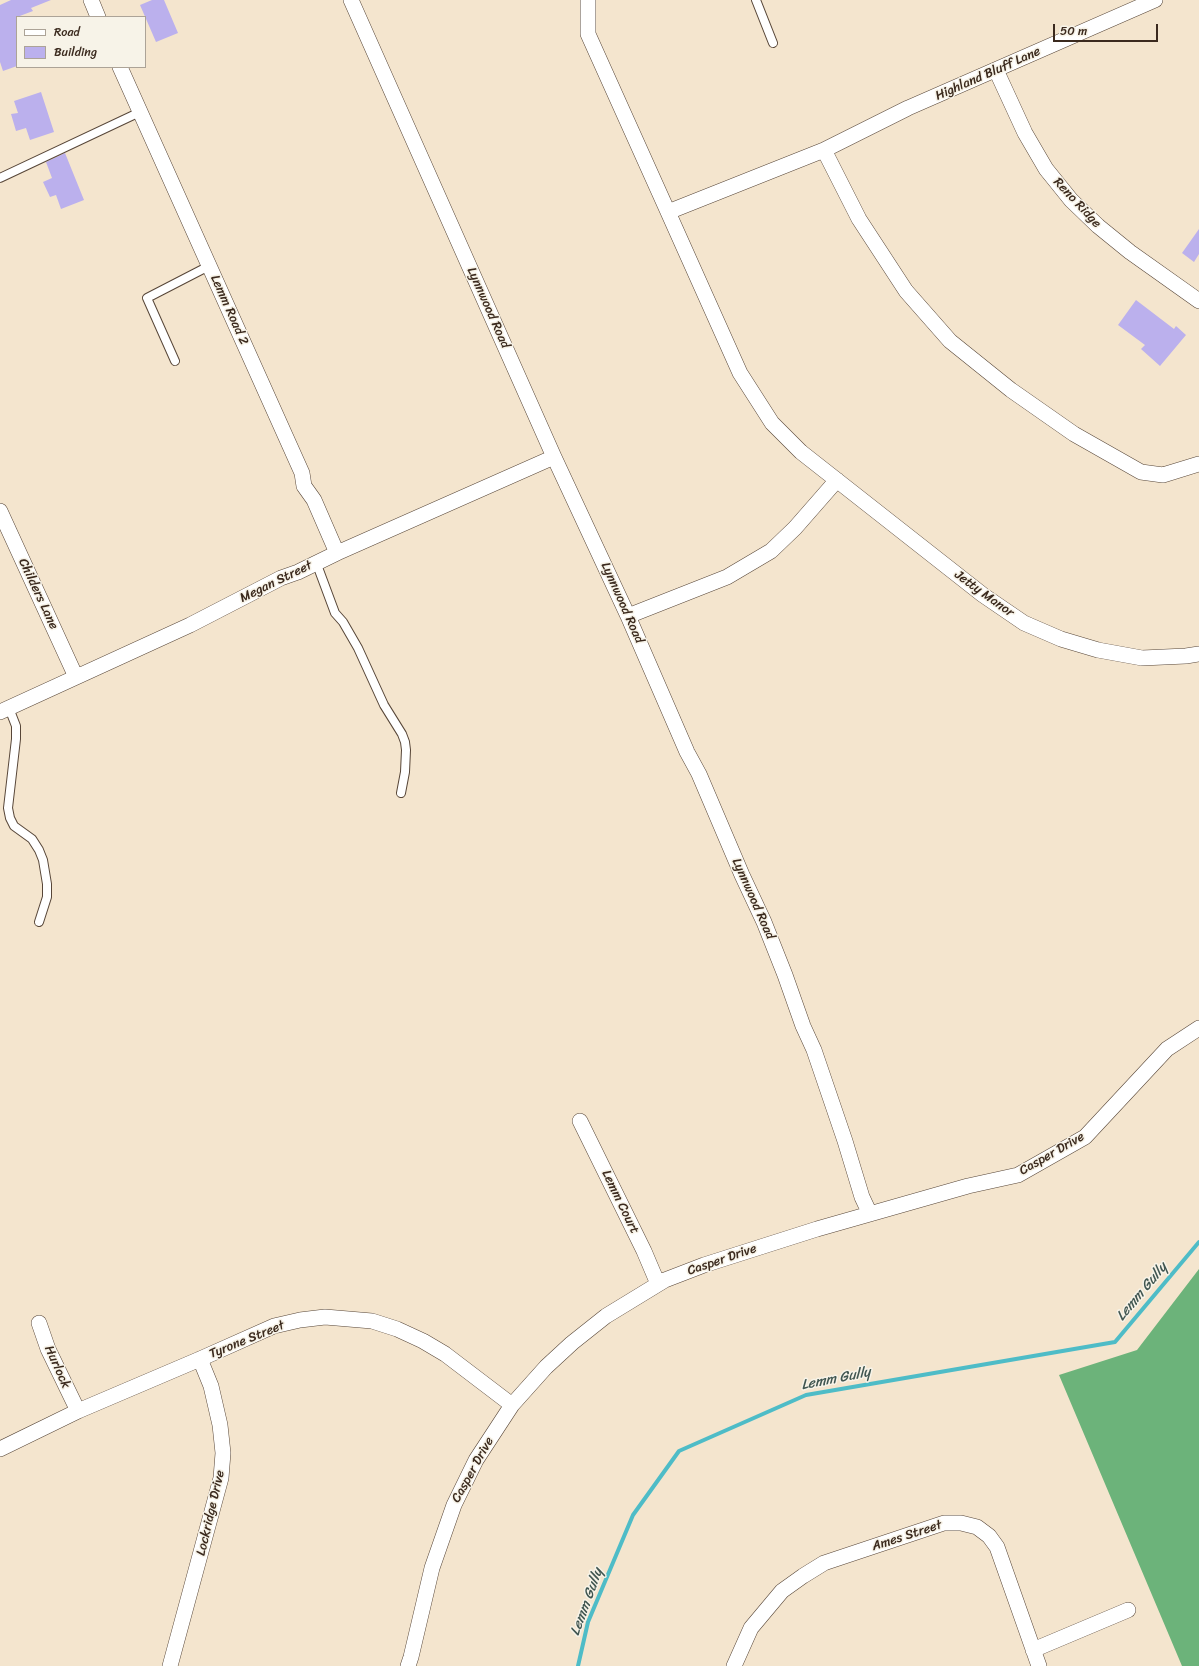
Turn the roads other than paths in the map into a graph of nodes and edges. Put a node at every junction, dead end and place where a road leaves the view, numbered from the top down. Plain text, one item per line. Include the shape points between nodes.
1 (91, 0) edge
2 (350, 0) edge
3 (588, 0) edge
4 (756, 0) edge
5 (1155, 0) edge
6 (98, 16) edge
7 (773, 43) dead end
8 (120, 68) edge
9 (996, 70) junction
10 (140, 112) junction
11 (824, 150) junction
12 (0, 178) edge
13 (668, 212) junction
14 (209, 266) junction
15 (1199, 301) edge
16 (175, 361) dead end
17 (554, 457) junction
18 (1199, 464) edge
19 (837, 480) junction
20 (0, 511) edge
21 (337, 553) junction
22 (316, 562) junction
23 (628, 616) junction
24 (1199, 654) edge
25 (76, 677) junction
26 (5, 710) edge
27 (401, 793) dead end
28 (39, 922) dead end
29 (1199, 1028) edge
30 (580, 1121) dead end
31 (870, 1214) junction
32 (658, 1284) junction
33 (39, 1323) dead end
34 (200, 1359) junction
35 (512, 1405) junction
36 (78, 1411) junction
37 (0, 1449) edge
38 (1128, 1610) dead end
39 (1033, 1650) junction
40 (170, 1666) edge
41 (408, 1666) edge
42 (734, 1666) edge
43 (1039, 1666) edge

1 - 6 street
2 - 17 street, Lynnwood Road
3 - 13 street, Jetty Manor via 588,34
4 - 7 lane
5 - 9 street, Highland Bluff Lane
8 - 10 street, Lemm Road 2
9 - 11 street, Highland Bluff Lane via 908,108
9 - 15 street, Reno Ridge via 1046,169 1071,200 1130,252
10 - 12 lane
10 - 14 street, Lemm Road 2
11 - 13 street, Highland Bluff Lane
11 - 18 street via 859,219 906,291 950,341 1011,390 1074,434 1140,472 1163,475
13 - 19 street, Jetty Manor via 740,373 772,423 802,452
14 - 16 lane via 147,298
14 - 21 street, Lemm Road 2 via 302,473 304,486 314,500
17 - 21 street, Megan Street
17 - 23 street, Lynnwood Road
19 - 23 street via 771,551 727,577
19 - 24 street, Jetty Manor via 983,595 1024,623 1060,639 1098,650 1142,658
20 - 25 street, Childers Lane
21 - 22 street, Megan Street
22 - 25 street, Megan Street via 190,625
22 - 27 lane via 335,613 358,648 384,705 405,742 405,772
23 - 31 street, Lynnwood Road via 767,928 814,1050 862,1197
25 - 26 street, Megan Street
26 - 28 lane via 16,726 8,808 10,818 14,826 32,839 39,850 48,884 47,897
29 - 31 street, Casper Drive via 1167,1049 1085,1137 1021,1173
30 - 32 street, Lemm Court
31 - 32 street, Casper Drive via 704,1264
32 - 35 street, Casper Drive via 606,1316 572,1343
33 - 36 street, Hurlock via 48,1349
34 - 35 street, Tyrone Street via 274,1326 300,1320 325,1316 372,1321 397,1329 440,1351
34 - 36 street, Tyrone Street
34 - 40 street, Lockridge Drive via 211,1386 220,1426 223,1453 221,1478
35 - 41 street, Casper Drive via 476,1460 454,1505 432,1568
36 - 37 street, Tyrone Street
38 - 39 street
39 - 42 street, Ames Street via 996,1547 989,1536 976,1527 961,1523 944,1523 824,1563 802,1576 782,1591 751,1628
39 - 43 street, Ames Street

